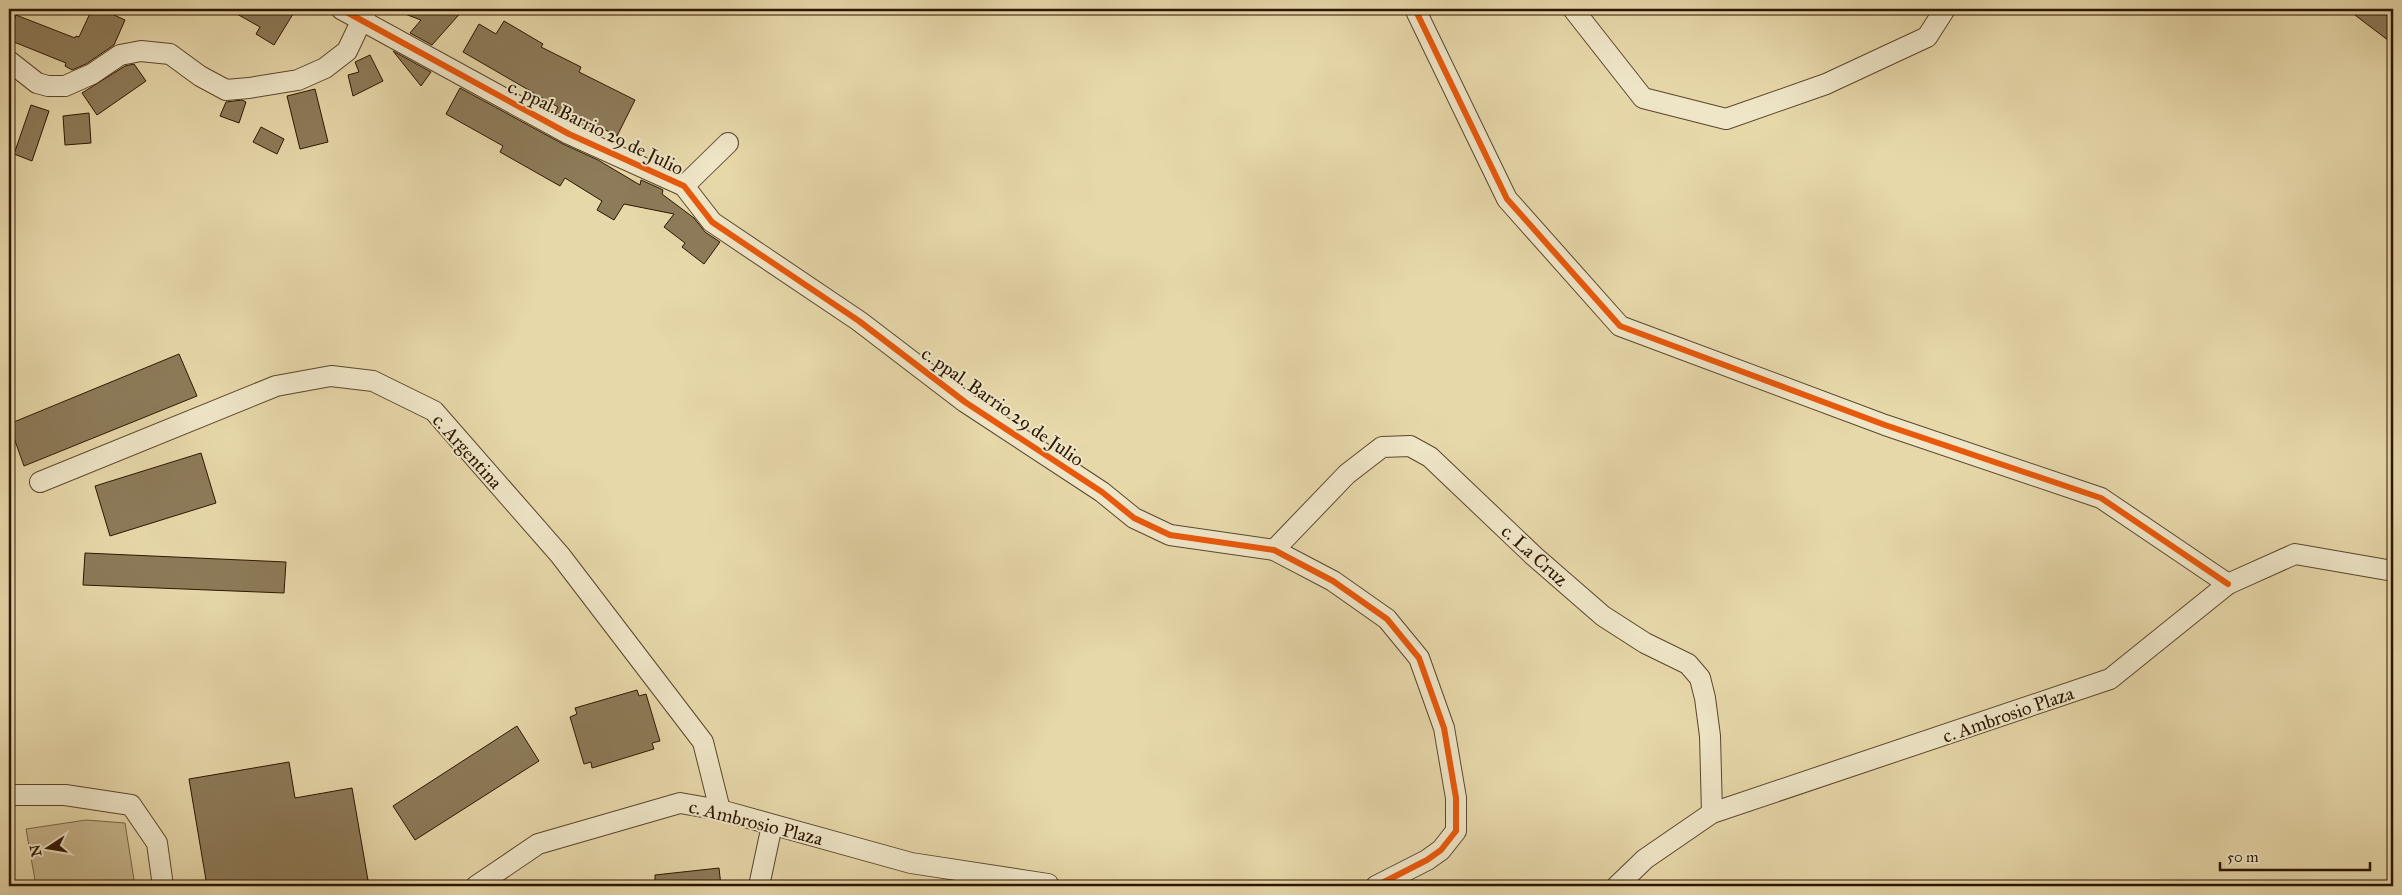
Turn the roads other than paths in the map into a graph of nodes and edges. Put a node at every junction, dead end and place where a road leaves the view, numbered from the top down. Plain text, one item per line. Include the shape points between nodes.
1 (341, 9) edge
2 (1416, 9) edge
3 (1573, 9) edge
4 (1945, 9) edge
5 (365, 14) edge
6 (9, 60) edge
7 (728, 143) dead end
8 (684, 186) junction
9 (40, 482) dead end
10 (1274, 550) junction
11 (2393, 571) edge
12 (2228, 584) junction
13 (9, 795) edge
14 (720, 810) junction
15 (1712, 813) junction
16 (772, 825) junction
17 (1050, 885) edge
18 (162, 886) edge
19 (476, 886) edge
20 (759, 886) edge
21 (1376, 886) edge
22 (1617, 886) edge

1 - 5 street, c. ppal. Barrio 29 de Julio
2 - 12 street via 1507,199 1620,326 1885,425 2101,498
3 - 4 street via 1643,98 1726,120 1826,84 1928,37
5 - 6 street via 347,51 326,68 298,80 249,88 226,90 170,54 141,52 120,55 92,74 65,86 36,83
5 - 8 street, c. ppal. Barrio 29 de Julio via 569,134
7 - 8 street
8 - 10 street, c. ppal. Barrio 29 de Julio via 712,222 859,321 965,402 1102,492 1134,518 1170,535
9 - 14 street, c. Argentina via 276,386 331,376 373,381 434,411 560,555 703,742
10 - 15 street, c. La Cruz via 1347,474 1382,447 1410,446 1430,457 1534,556 1603,616 1645,643 1688,664 1700,678 1710,736
10 - 21 street, c. ppal. Barrio 29 de Julio via 1333,581 1387,620 1419,658 1444,728 1456,798 1456,831 1427,860
11 - 12 street, c. Ambrosio Plaza via 2295,554
12 - 15 street, c. Ambrosio Plaza via 2110,679
13 - 18 street via 64,796 131,805 157,843
14 - 16 street, c. Ambrosio Plaza
14 - 19 street, c. Ambrosio Plaza via 680,804 538,844
15 - 22 street, c. Ambrosio Plaza via 1645,859
16 - 17 street, c. Ambrosio Plaza via 911,863
16 - 20 street

